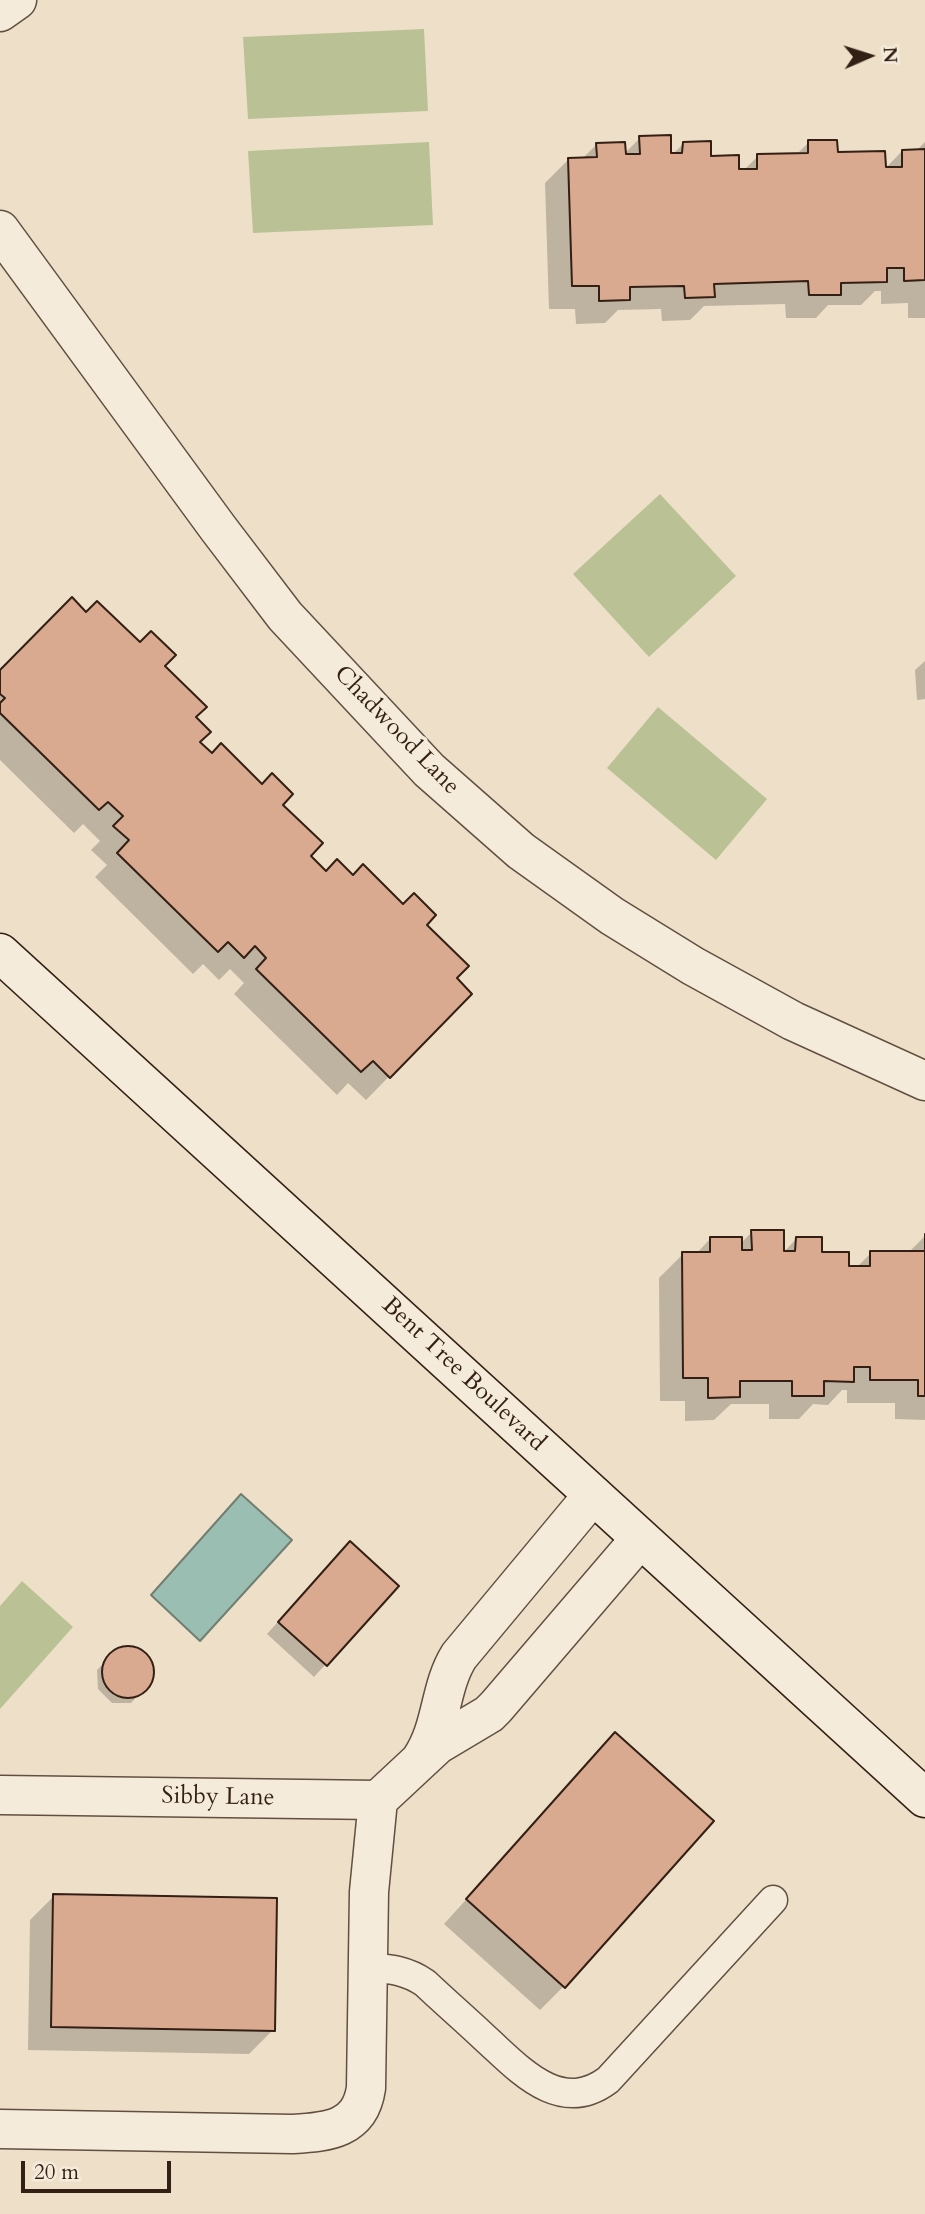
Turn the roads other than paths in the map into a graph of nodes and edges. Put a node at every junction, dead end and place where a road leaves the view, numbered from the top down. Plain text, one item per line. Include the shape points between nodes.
1 (17, 0) edge
2 (0, 12) edge
3 (0, 230) edge
4 (0, 953) edge
5 (925, 1081) edge
6 (593, 1495) junction
7 (640, 1539) junction
8 (420, 1761) junction
9 (919, 1781) edge
10 (0, 1795) edge
11 (378, 1800) junction
12 (773, 1900) dead end
13 (368, 1967) junction
14 (0, 2129) edge

1 - 2 street
3 - 5 street, Chadwood Lane via 285,616 429,770 521,852 693,967 793,1021
4 - 6 street, Bent Tree Boulevard
6 - 7 street, Bent Tree Boulevard
6 - 8 street via 459,1656 435,1733
7 - 8 street via 496,1707
7 - 9 street, Bent Tree Boulevard
8 - 11 street
10 - 11 street, Sibby Lane
11 - 13 street
12 - 13 lane via 608,2080 582,2092 557,2091 531,2079 411,1974
13 - 14 street via 364,2100 354,2117 338,2127 293,2134

